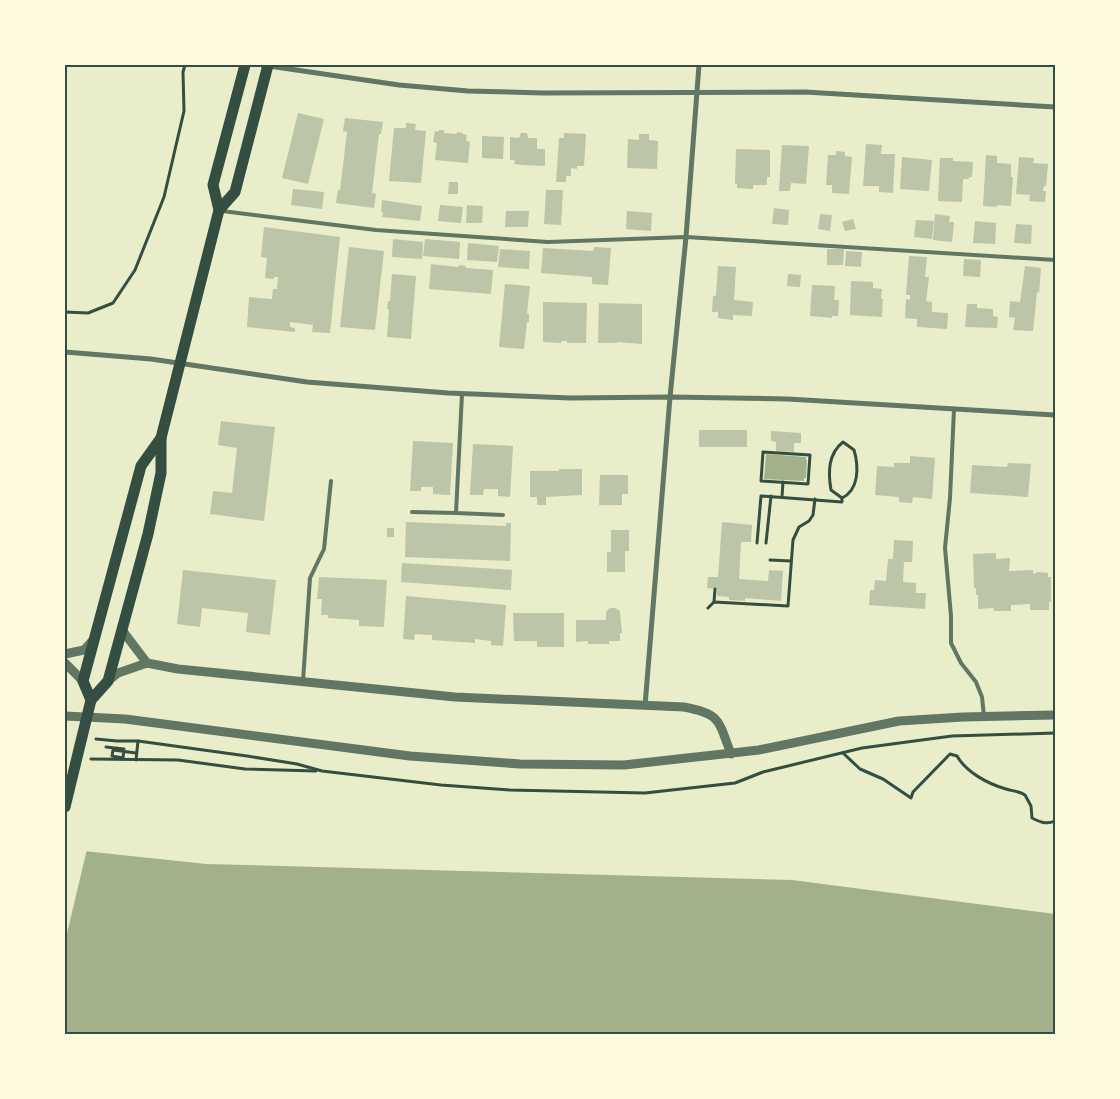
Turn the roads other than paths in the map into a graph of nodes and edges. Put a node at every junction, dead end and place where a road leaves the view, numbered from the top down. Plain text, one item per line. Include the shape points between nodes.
1 (245, 65) edge
2 (266, 65) edge
3 (699, 65) edge
4 (697, 92) junction
5 (1055, 106) edge
6 (220, 210) junction
7 (686, 237) junction
8 (1055, 260) edge
9 (65, 352) edge
10 (181, 364) junction
11 (462, 394) junction
12 (670, 397) junction
13 (954, 409) junction
14 (1055, 415) edge
15 (161, 438) junction
16 (331, 481) dead end
17 (412, 512) dead end
18 (456, 513) junction
19 (503, 515) dead end
20 (122, 630) junction
21 (96, 638) junction
22 (65, 654) edge
23 (65, 663) edge
24 (147, 663) junction
25 (83, 681) junction
26 (108, 681) junction
27 (303, 683) junction
28 (91, 700) junction
29 (646, 706) junction
30 (1055, 715) edge
31 (65, 716) edge
32 (984, 716) junction
33 (731, 754) junction
34 (65, 807) edge

1 - 6 main road via 213,185
2 - 4 street via 399,85 468,91
2 - 6 main road via 235,192
3 - 4 street
4 - 5 street via 805,92
4 - 7 street
6 - 7 lane via 376,230 548,242
6 - 10 main road
7 - 8 lane
7 - 12 street
9 - 10 street
10 - 11 street via 307,382
10 - 15 main road
11 - 12 street
11 - 18 lane
12 - 13 street via 788,399
12 - 29 street
13 - 14 street
13 - 32 lane via 945,548 950,643 976,682 982,696
15 - 20 main road via 161,473
15 - 21 main road via 141,466
16 - 27 lane via 324,549 310,578
17 - 18 lane
18 - 19 lane
20 - 24 street
20 - 26 main road
21 - 22 street via 84,650
21 - 25 main road
23 - 25 street
24 - 26 street via 118,673
24 - 27 street
25 - 28 main road
26 - 28 main road
27 - 29 street via 455,698
28 - 34 main road
29 - 33 street via 706,711 720,725
30 - 32 street
31 - 33 street via 125,719 410,756 520,764 624,765
32 - 33 street via 899,721

